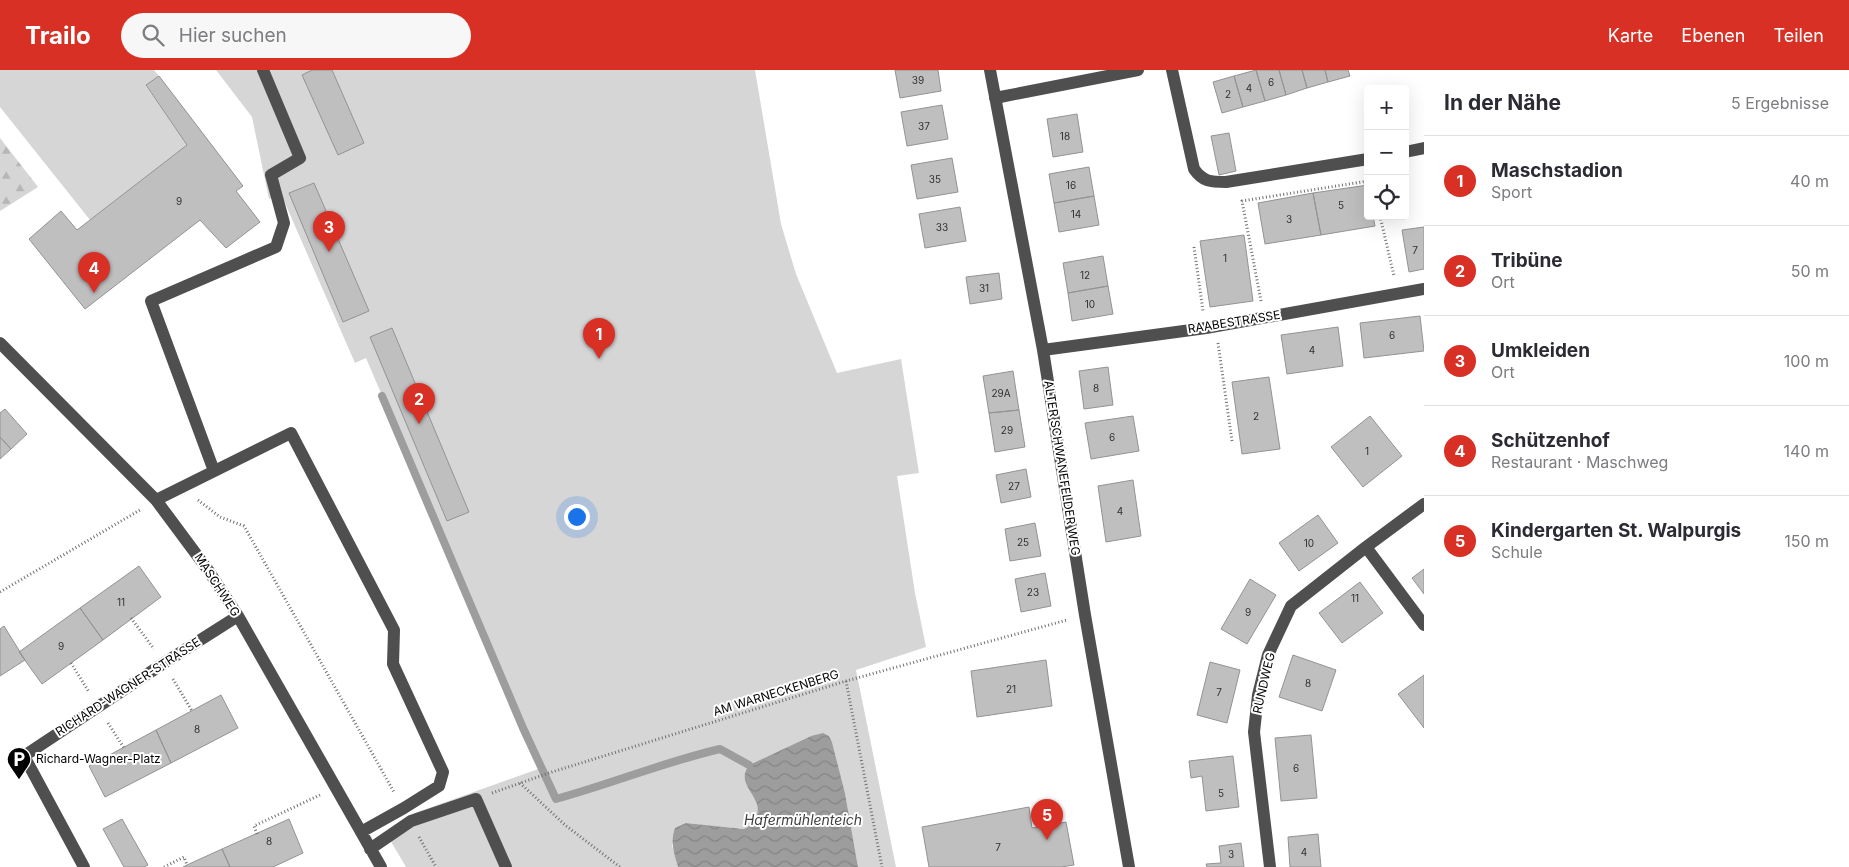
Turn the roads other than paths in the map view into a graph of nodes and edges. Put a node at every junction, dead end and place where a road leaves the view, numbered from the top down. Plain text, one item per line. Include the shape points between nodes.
1 (263, 70) edge
2 (990, 70) edge
3 (1138, 70) edge
4 (1172, 70) edge
5 (995, 98) junction
6 (1424, 148) edge
7 (1409, 151) edge
8 (1364, 160) edge
9 (1424, 289) edge
10 (1, 347) edge
11 (1043, 350) junction
12 (214, 471) junction
13 (156, 500) junction
14 (1424, 504) edge
15 (1366, 547) junction
16 (238, 616) junction
17 (1424, 625) edge
18 (360, 832) junction
19 (370, 849) junction
20 (84, 867) edge
21 (381, 867) edge
22 (506, 867) edge
23 (1129, 867) edge
24 (1270, 867) edge

1 - 12 street via 300,158 271,176 284,223 276,247 151,301
2 - 5 street, ALTER SCHWANEFELDER WEG
3 - 5 street
4 - 8 street via 1194,169 1201,179 1226,182
5 - 11 street, ALTER SCHWANEFELDER WEG
6 - 7 street
9 - 11 street, RAABESTRASSE via 1210,327
10 - 13 street, MASCHWEG
11 - 23 street, ALTER SCHWANEFELDER WEG
12 - 13 street
12 - 18 street via 291,433 394,630 393,664 443,772 440,786
13 - 16 street, MASCHWEG
14 - 15 street, RUNDWEG
15 - 17 street
15 - 24 street, RUNDWEG via 1291,606 1268,655 1258,695 1254,732
16 - 18 street, MASCHWEG
16 - 20 street, RICHARD-WAGNER-STRASSE via 24,756
18 - 19 street, MASCHWEG
19 - 21 street, MASCHWEG
19 - 22 street via 411,821 476,799

